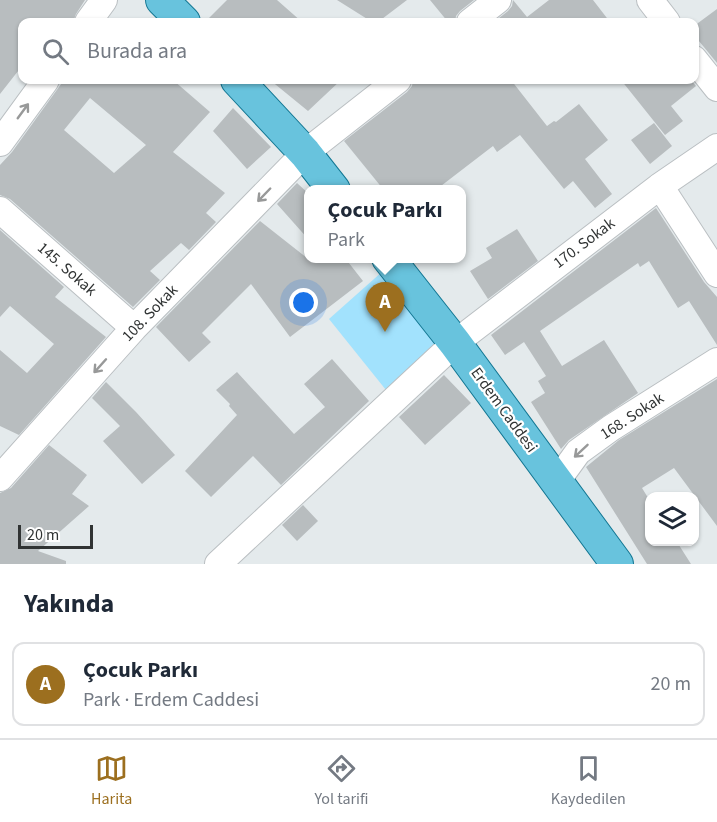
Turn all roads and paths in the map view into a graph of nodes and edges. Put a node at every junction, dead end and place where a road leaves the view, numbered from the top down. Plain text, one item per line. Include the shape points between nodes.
1 (104, 0) edge
2 (498, 0) edge
3 (650, 0) edge
4 (91, 18) edge
5 (475, 18) edge
6 (664, 18) edge
7 (699, 65) edge
8 (43, 84) edge
9 (241, 84) edge
10 (393, 84) edge
11 (717, 88) edge
12 (0, 143) edge
13 (717, 147) edge
14 (305, 153) junction
15 (331, 185) edge
16 (660, 186) junction
17 (0, 210) edge
18 (392, 263) edge
19 (717, 273) edge
20 (134, 328) junction
21 (455, 343) junction
22 (717, 361) edge
23 (0, 478) edge
24 (557, 481) junction
25 (218, 564) edge
26 (617, 564) edge

1 - 4 street
2 - 5 street
3 - 6 street
7 - 11 street
12 -> 8 street
9 - 14 main road
10 - 14 street, 108. Sokak
13 - 16 street, 170. Sokak
14 - 15 main road
14 -> 20 street, 108. Sokak
16 - 19 street
16 - 21 street, 170. Sokak
17 - 20 street, 145. Sokak
18 - 21 main road, Erdem Caddesi
20 -> 23 street, 108. Sokak
21 - 24 main road, Erdem Caddesi
21 - 25 street, 170. Sokak
22 -> 24 street, 168. Sokak via 578,452
24 - 26 main road, Erdem Caddesi

